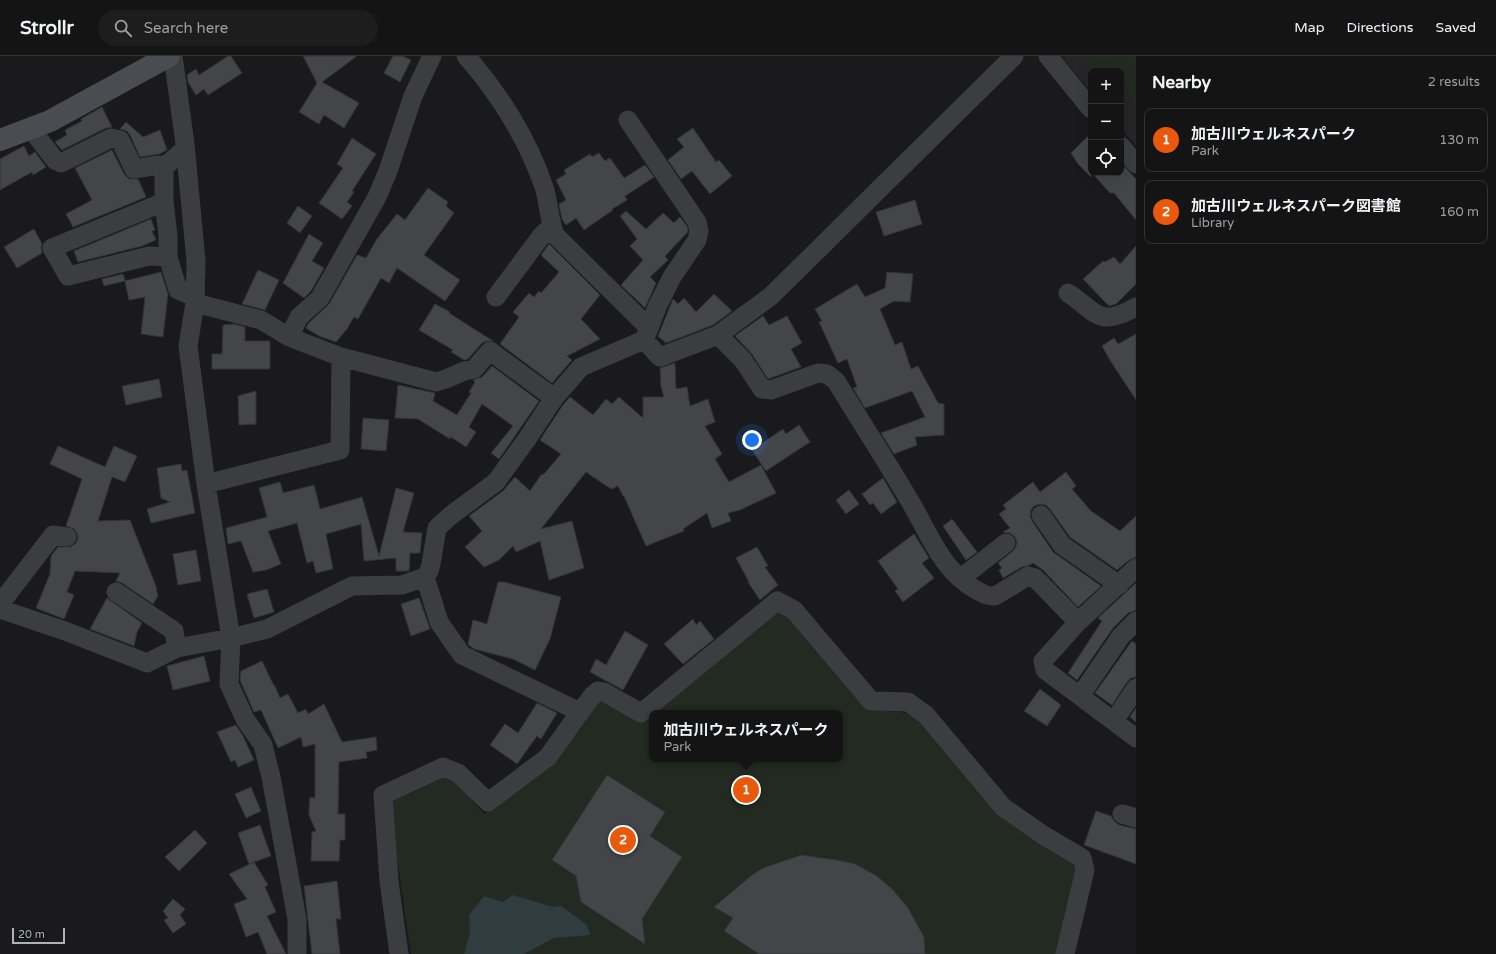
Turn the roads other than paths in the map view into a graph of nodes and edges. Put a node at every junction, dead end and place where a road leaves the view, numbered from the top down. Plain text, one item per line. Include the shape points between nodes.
1 (169, 56) edge
2 (173, 56) edge
3 (432, 56) edge
4 (466, 56) edge
5 (1014, 56) edge
6 (1048, 56) edge
7 (1088, 105) edge
8 (628, 120) dead end
9 (31, 129) junction
10 (0, 140) edge
11 (185, 149) junction
12 (1124, 150) edge
13 (1136, 164) edge
14 (164, 167) junction
15 (164, 202) junction
16 (552, 227) junction
17 (168, 257) junction
18 (1068, 293) dead end
19 (496, 297) dead end
20 (195, 300) junction
21 (1136, 307) edge
22 (647, 334) junction
23 (718, 335) junction
24 (289, 337) junction
25 (341, 357) junction
26 (554, 398) junction
27 (206, 484) junction
28 (1041, 515) dead end
29 (67, 537) dead end
30 (1006, 543) dead end
31 (1136, 568) edge
32 (425, 577) junction
33 (961, 578) junction
34 (1119, 585) junction
35 (116, 592) dead end
36 (0, 604) edge
37 (0, 609) edge
38 (1136, 621) edge
39 (1078, 622) junction
40 (231, 638) junction
41 (177, 648) junction
42 (1136, 688) edge
43 (1080, 696) junction
44 (580, 712) junction
45 (1114, 721) junction
46 (1136, 738) edge
47 (297, 954) edge
48 (398, 954) edge
49 (1065, 954) edge

1 - 9 main road
2 - 11 street
3 - 24 street via 413,96 388,171 376,197 320,298 299,317
4 - 16 street via 483,75 521,134 544,188
5 - 23 street via 770,296
6 - 7 street
8 - 22 street via 697,222 699,231 697,240 657,307
9 - 10 main road
9 - 14 street via 57,162 61,163 110,138 120,140 134,169 159,165
11 - 14 street
11 - 20 street via 196,261
12 - 13 street
14 - 15 street
15 - 17 street
15 - 17 street via 52,248 68,276 149,256
16 - 19 street via 542,235
16 - 22 street via 555,235
17 - 20 street via 178,290
18 - 21 street via 1102,317 1112,318
20 - 24 street via 261,320
20 - 27 street via 188,346
22 - 23 street via 660,357
22 - 26 street via 581,367
23 - 33 street via 743,360 762,389 771,390 818,373 827,374 836,381 940,553
24 - 25 street
25 - 26 street via 436,382 474,369 490,351
25 - 27 street via 340,450
26 - 32 street via 496,482 437,528 431,564
27 - 40 street
28 - 34 street via 1062,545
29 - 36 street via 53,535
30 - 33 street
31 - 34 street
32 - 40 street via 402,585 352,586 267,629
32 - 44 street via 439,622 462,656
33 - 39 street via 989,597 1028,576 1035,578
34 - 39 street
35 - 41 street via 174,631
37 - 41 street via 147,663
38 - 43 street via 1121,636
39 - 43 street via 1043,661 1045,670
40 - 41 street
40 - 47 street via 229,684 245,720 263,745 271,776 297,919
42 - 45 street
43 - 45 street
44 - 48 street via 548,757 488,802 458,773 443,767 383,795 389,882
44 - 49 street via 598,691 641,713 777,601 794,610 870,702 908,702 926,715 1003,807 1082,858 1085,870
45 - 46 street

